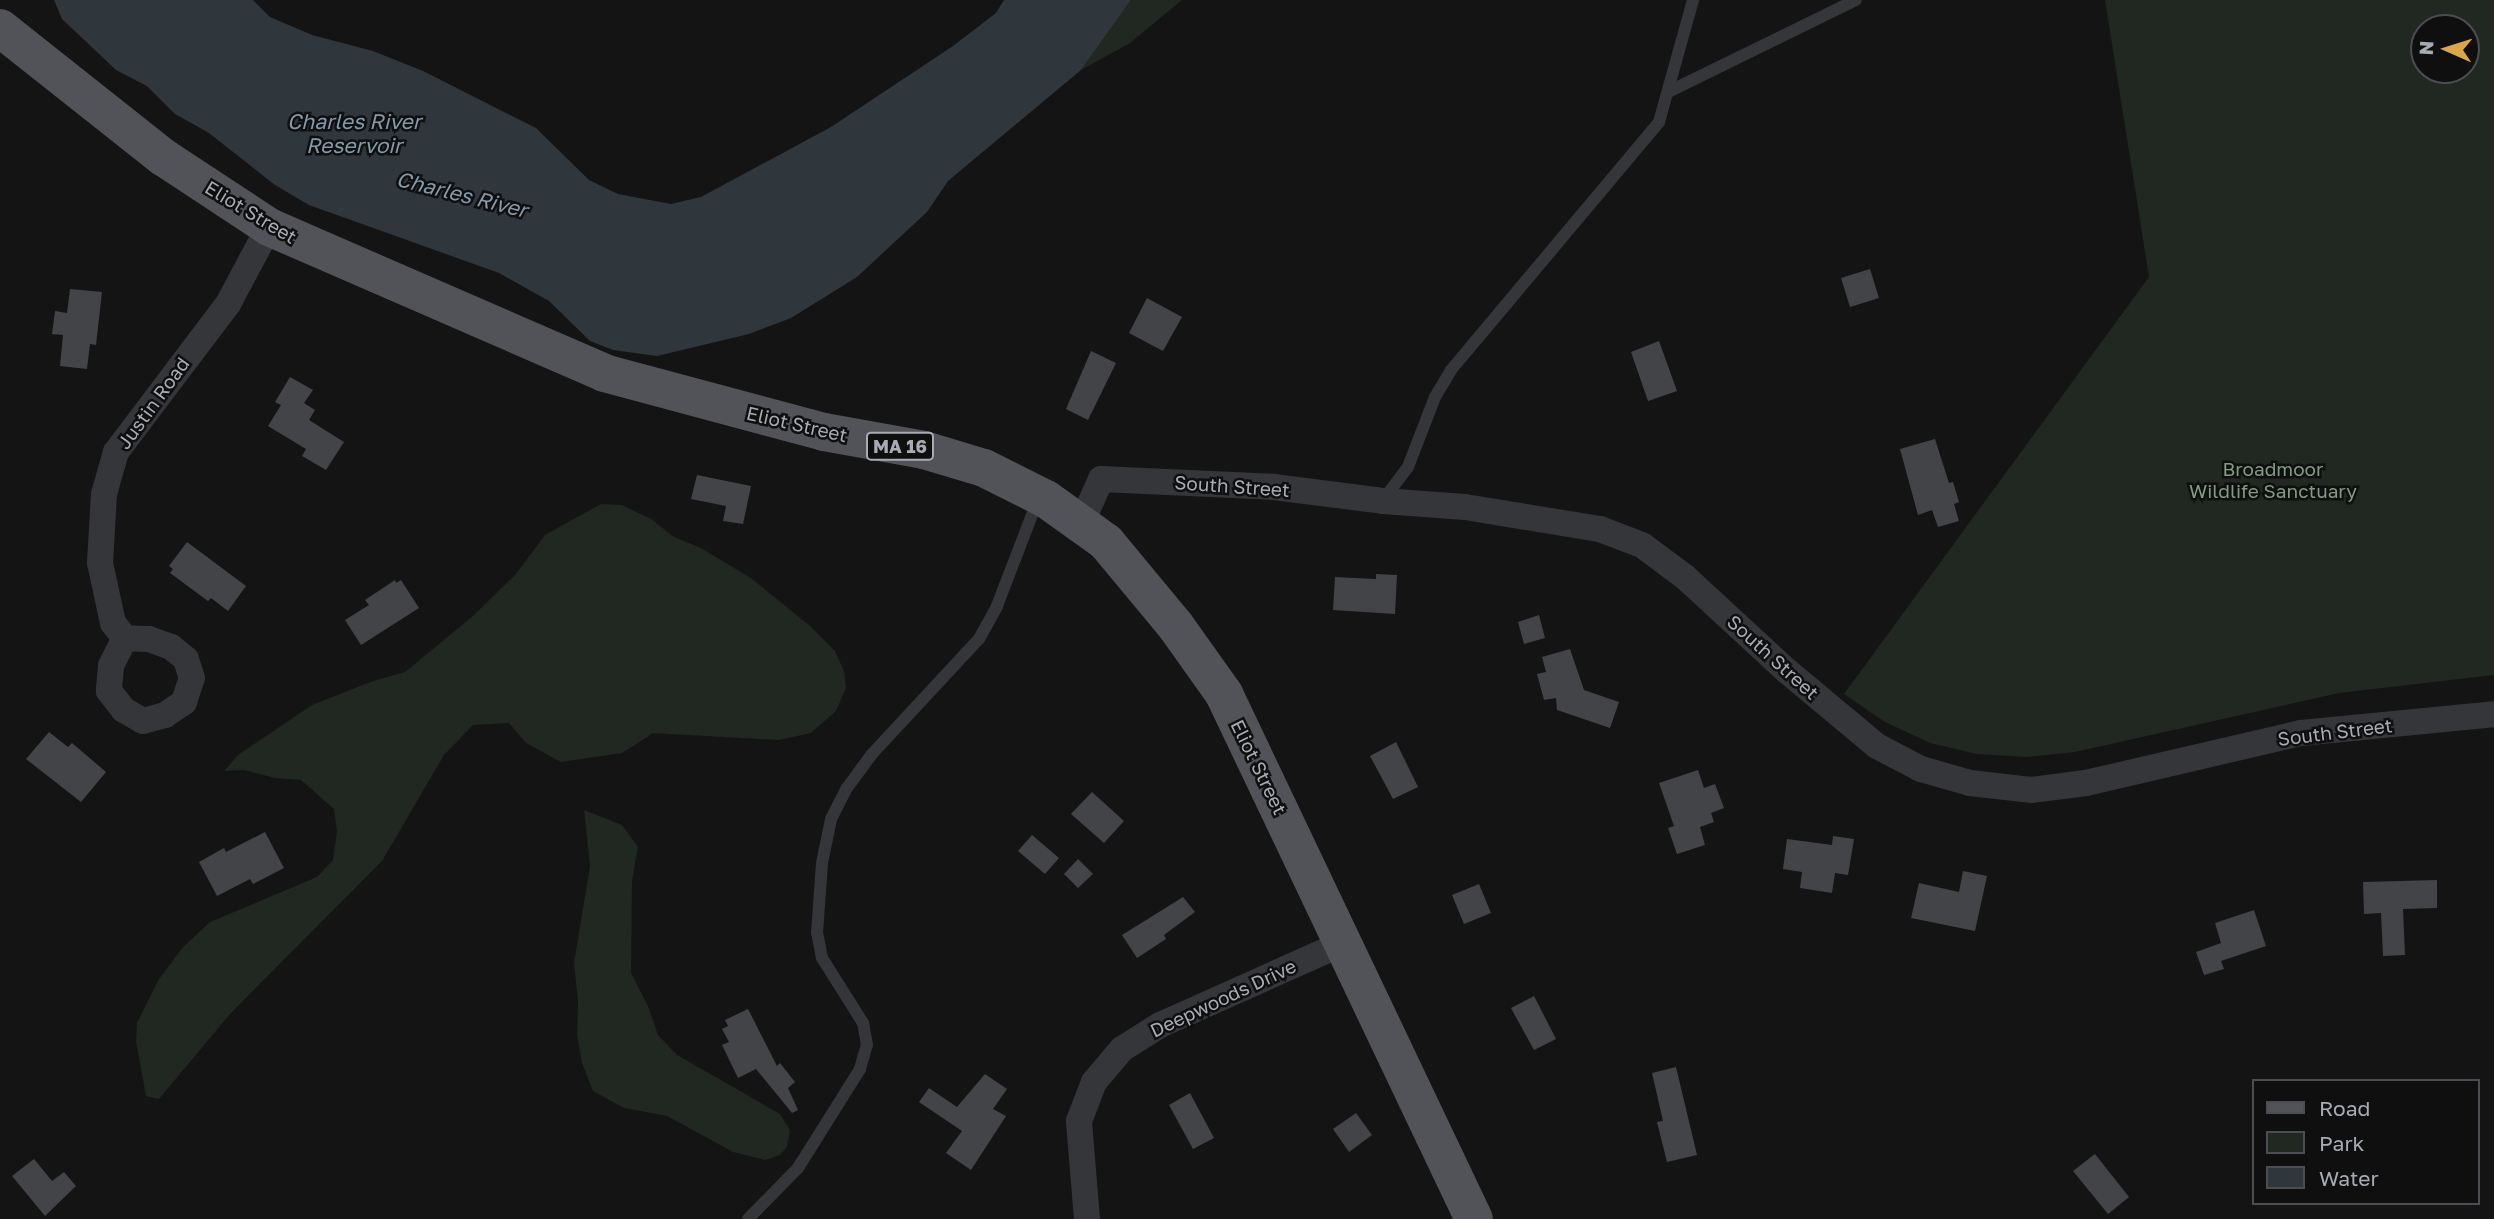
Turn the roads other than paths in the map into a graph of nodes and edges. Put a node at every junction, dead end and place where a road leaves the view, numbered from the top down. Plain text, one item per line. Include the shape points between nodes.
1 (1693, 0) edge
2 (1856, 0) edge
3 (0, 28) edge
4 (1668, 92) junction
5 (269, 227) junction
6 (1040, 496) junction
7 (1383, 501) junction
8 (1081, 524) junction
9 (125, 638) dead end
10 (2494, 714) edge
11 (1341, 944) junction
12 (748, 1219) edge
13 (1087, 1219) edge
14 (1474, 1219) edge

1 - 4 lane
2 - 4 lane
3 - 5 main road, Eliot Street / MA 16 via 163,157
4 - 7 lane via 1659,122 1451,370 1435,397 1408,467
5 - 6 main road, Eliot Street / MA 16 via 604,373 824,432 924,450 984,468
5 - 9 street, Justin Road via 228,304 116,452 104,494 100,563 113,623
6 - 8 main road, Eliot Street / MA 16
6 - 12 lane via 997,606 979,639 872,754 831,819 822,863 817,933 822,958 863,1023 867,1045 860,1069 798,1168
7 - 8 street, South Street via 1274,487 1101,479
7 - 10 street, South Street via 1553,519 1600,529 1642,545 1685,577 1877,746 1921,769 1970,783 2031,789 2086,783 2301,733
8 - 11 main road, Eliot Street / MA 16 via 1106,542 1141,583 1224,694
11 - 13 street, Deepwoods Drive via 1160,1025 1122,1049 1094,1082 1079,1121
11 - 14 main road, Eliot Street / MA 16

